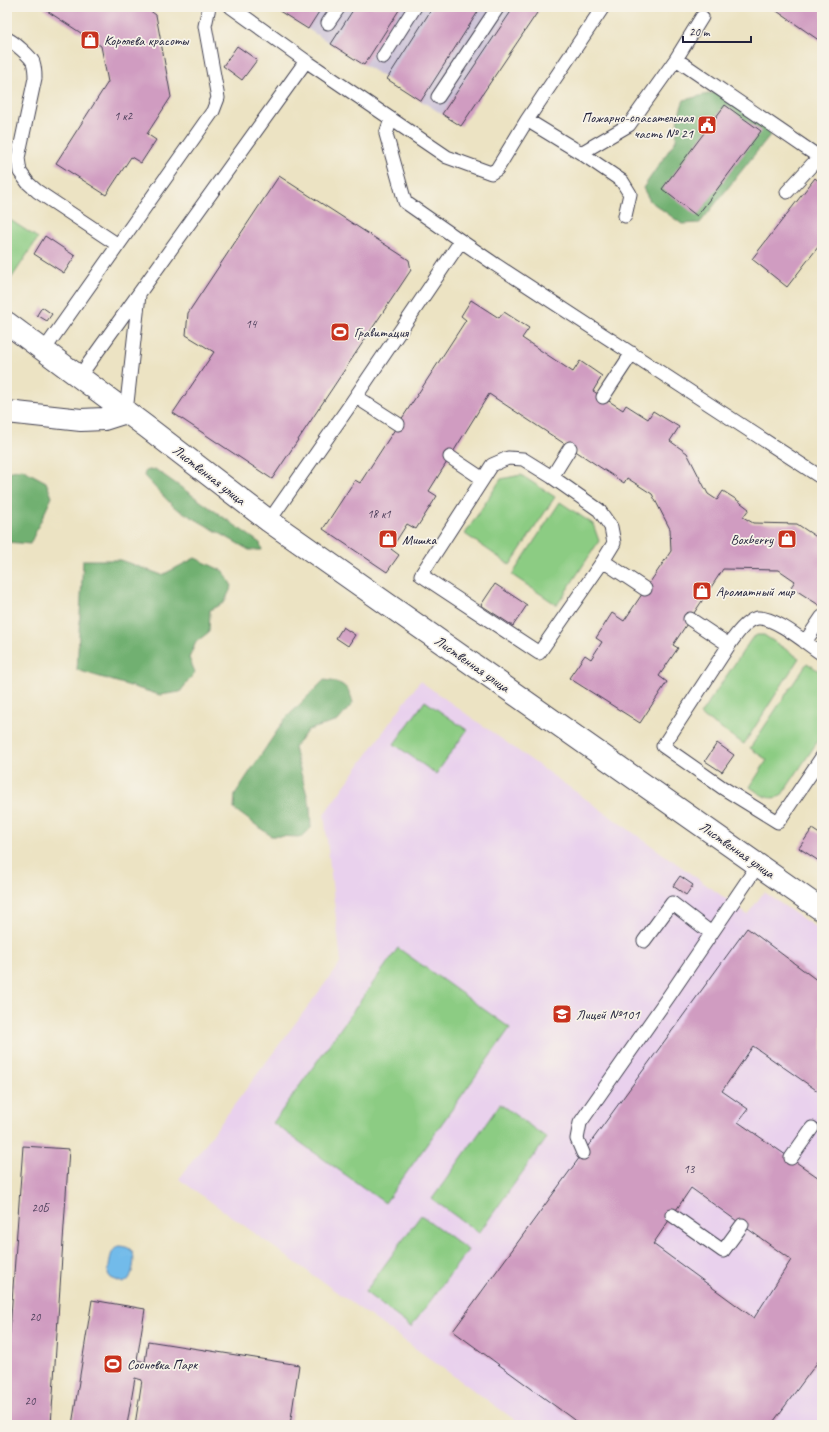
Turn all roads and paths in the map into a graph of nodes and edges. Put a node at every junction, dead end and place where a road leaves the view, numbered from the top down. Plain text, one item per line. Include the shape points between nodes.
1 (209, 7) edge
2 (231, 7) edge
3 (339, 7) edge
4 (415, 7) edge
5 (498, 7) edge
6 (603, 7) edge
7 (702, 17) dead end
8 (328, 23) dead end
9 (7, 39) edge
10 (383, 57) dead end
11 (676, 60) junction
12 (306, 61) junction
13 (438, 97) dead end
14 (391, 119) junction
15 (527, 120) junction
16 (581, 153) junction
17 (820, 156) edge
18 (787, 192) dead end
19 (625, 216) dead end
20 (461, 240) junction
21 (118, 245) junction
22 (139, 293) junction
23 (7, 322) edge
24 (44, 350) junction
25 (632, 353) junction
26 (78, 377) junction
27 (356, 397) junction
28 (603, 397) dead end
29 (7, 412) edge
30 (126, 412) junction
31 (398, 424) dead end
32 (570, 448) dead end
33 (450, 457) dead end
34 (552, 477) junction
35 (822, 478) edge
36 (483, 479) junction
37 (269, 521) junction
38 (603, 561) junction
39 (645, 589) dead end
40 (822, 618) edge
41 (690, 619) dead end
42 (805, 642) junction
43 (729, 645) junction
44 (822, 654) edge
45 (822, 757) edge
46 (758, 866) junction
47 (822, 910) edge
48 (711, 933) junction
49 (644, 942) dead end
50 (812, 1128) dead end
51 (583, 1153) dead end
52 (791, 1158) dead end
53 (672, 1215) dead end
54 (742, 1225) dead end

1 - 21 lane via 206,26 218,98 212,111
2 - 12 lane
3 - 8 lane
4 - 10 lane
5 - 13 lane
6 - 15 lane
7 - 11 lane
9 - 21 lane via 32,60 35,69 18,158 20,172 37,191
11 - 16 lane via 629,125
11 - 17 lane
12 - 14 lane
12 - 22 lane
14 - 15 lane via 447,157 490,173 496,169
14 - 20 lane via 386,134 405,202
15 - 16 lane
16 - 19 lane via 622,181 630,194
17 - 18 lane
20 - 25 lane
20 - 27 lane
21 - 24 lane
22 - 26 lane
22 - 30 lane
23 - 24 street, Лиственная улица
24 - 26 street, Лиственная улица
25 - 28 lane
25 - 35 lane
26 - 30 street, Лиственная улица
27 - 31 lane
27 - 37 lane
29 - 30 street via 81,420 104,419
30 - 37 street, Лиственная улица
32 - 34 lane
33 - 36 lane
34 - 36 lane via 523,459 508,458 492,465
34 - 38 lane via 599,510 611,526 614,543
36 - 38 lane via 421,575 539,654
37 - 46 street, Лиственная улица
38 - 39 lane
40 - 42 lane
41 - 43 lane
42 - 43 lane via 774,621 757,618 744,626
42 - 44 lane
43 - 45 lane via 663,746 778,822
46 - 47 street, Лиственная улица
46 - 48 lane
48 - 49 lane via 672,903
48 - 51 lane via 580,1124 577,1139
50 - 52 lane
53 - 54 lane via 723,1251

